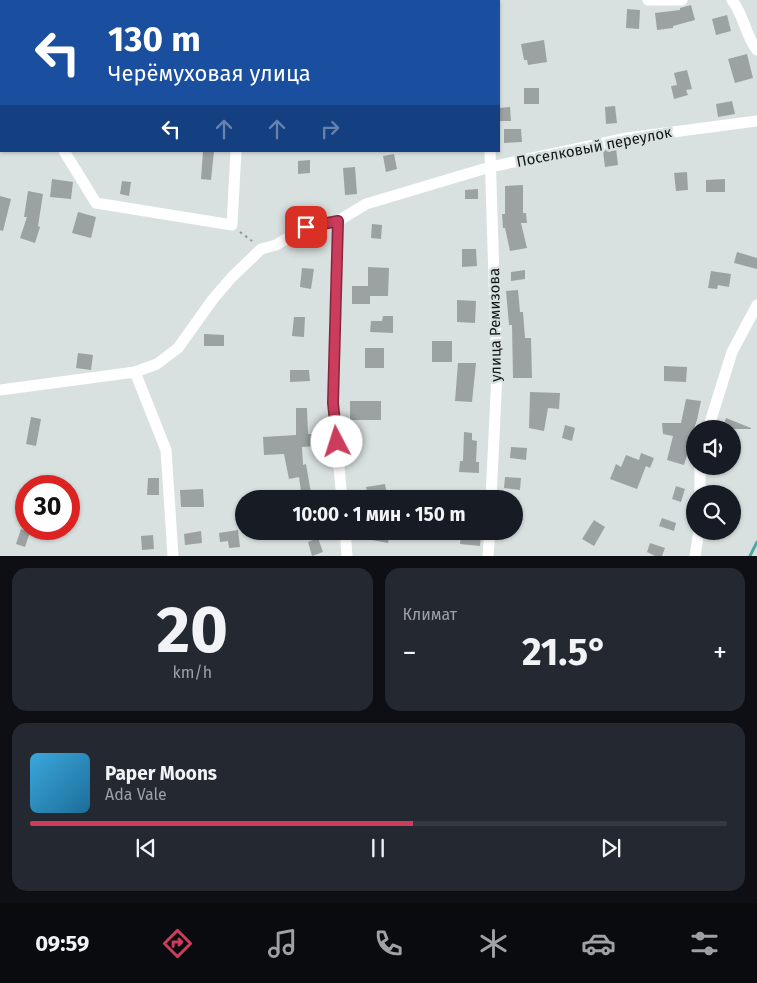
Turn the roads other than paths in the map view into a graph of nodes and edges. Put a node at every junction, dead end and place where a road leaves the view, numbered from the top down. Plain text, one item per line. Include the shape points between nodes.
1 (648, 0) edge
2 (682, 0) edge
3 (732, 0) edge
4 (757, 50) edge
5 (757, 121) edge
6 (64, 152) edge
7 (236, 152) edge
8 (490, 152) edge
9 (490, 167) junction
10 (338, 221) junction
11 (757, 305) edge
12 (135, 372) junction
13 (0, 390) edge
14 (711, 420) edge
15 (341, 490) edge
16 (491, 490) edge
17 (346, 540) edge
18 (489, 540) edge
19 (698, 540) edge
20 (173, 556) edge
21 (347, 556) edge
22 (488, 556) edge
23 (695, 556) edge

1 - 2 street
3 - 4 street
5 - 9 street, Поселковый переулок via 628,138
6 - 7 street via 96,203 232,225
8 - 9 street, улица Ремизова
9 - 10 street, Поселковый переулок via 366,204
9 - 16 street, улица Ремизова via 497,373
10 - 12 street via 306,227 276,246 261,249 213,299 178,348 156,364
10 - 15 street via 333,403
11 - 14 street via 732,352
12 - 13 street
12 - 20 street via 166,450
17 - 21 street
18 - 22 street
19 - 23 street

